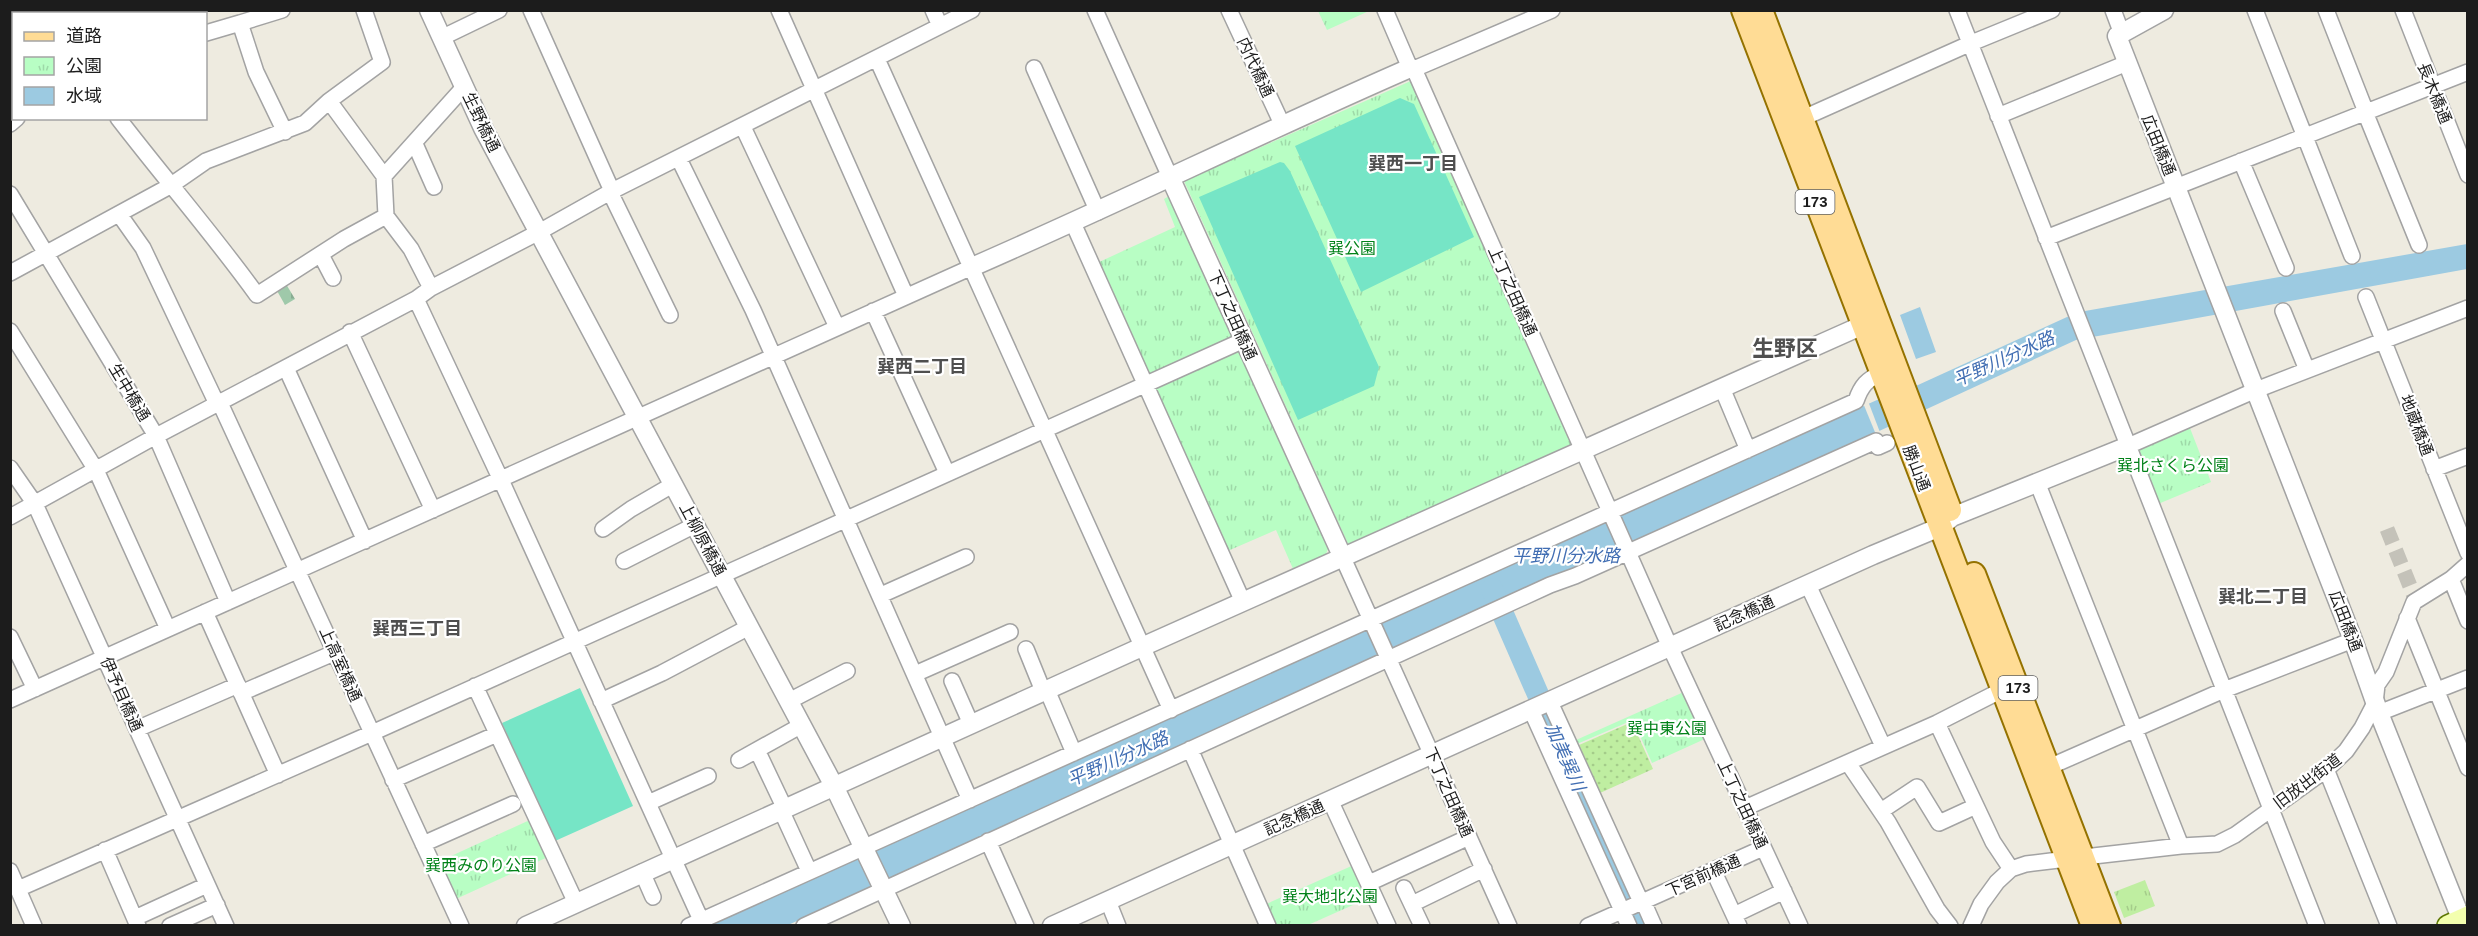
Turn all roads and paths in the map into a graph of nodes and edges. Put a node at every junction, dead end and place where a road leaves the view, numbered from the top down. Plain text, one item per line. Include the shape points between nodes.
1 (282, 10) edge
2 (364, 10) edge
3 (429, 10) edge
4 (499, 10) edge
5 (531, 10) edge
6 (933, 10) edge
7 (972, 10) edge
8 (1095, 10) edge
9 (1230, 10) edge
10 (1385, 10) edge
11 (1743, 10) edge
12 (1761, 10) edge
13 (1957, 10) edge
14 (2113, 10) edge
15 (2164, 10) edge
16 (2255, 10) edge
17 (2326, 10) edge
18 (2403, 10) edge
19 (1550, 11) edge
20 (2048, 11) edge
21 (784, 12) edge
22 (240, 23) junction
23 (940, 26) junction
24 (207, 33) edge
25 (2122, 34) junction
26 (441, 38) junction
27 (1970, 44) junction
28 (877, 59) junction
29 (2127, 63) junction
30 (1034, 68) dead end
31 (1412, 69) junction
32 (2468, 72) edge
33 (2433, 86) junction
34 (465, 87) junction
35 (814, 91) junction
36 (329, 101) junction
37 (2365, 112) junction
38 (1998, 116) junction
39 (1801, 118) junction
40 (120, 120) edge
41 (1282, 124) junction
42 (743, 127) junction
43 (285, 132) junction
44 (2304, 136) junction
45 (415, 144) junction
46 (679, 159) junction
47 (2241, 161) junction
48 (2468, 175) edge
49 (384, 176) junction
50 (1170, 177) junction
51 (170, 186) junction
52 (434, 187) dead end
53 (2176, 187) junction
54 (611, 192) junction
55 (10, 194) edge
56 (1098, 212) junction
57 (119, 214) junction
58 (386, 216) junction
59 (1073, 223) junction
60 (539, 232) junction
61 (2046, 238) junction
62 (2419, 245) dead end
63 (45, 254) junction
64 (321, 255) junction
65 (2352, 256) dead end
66 (972, 267) junction
67 (2286, 268) dead end
68 (10, 273) edge
69 (333, 279) dead end
70 (431, 288) junction
71 (906, 296) junction
72 (2366, 297) dead end
73 (416, 299) junction
74 (2468, 308) edge
75 (873, 311) junction
76 (2283, 311) dead end
77 (670, 315) dead end
78 (1863, 325) junction
79 (837, 327) junction
80 (10, 331) edge
81 (350, 332) junction
82 (1244, 340) junction
83 (2384, 341) junction
84 (773, 356) junction
85 (286, 368) junction
86 (2307, 370) junction
87 (1892, 383) junction
88 (1146, 384) junction
89 (1722, 388) junction
90 (2256, 390) junction
91 (219, 404) junction
92 (638, 416) junction
93 (1045, 429) junction
94 (156, 436) junction
95 (1887, 443) dead end
96 (2128, 446) junction
97 (1584, 449) junction
98 (1748, 450) junction
99 (2468, 456) edge
100 (10, 468) edge
101 (2434, 469) junction
102 (96, 470) junction
103 (947, 473) junction
104 (501, 480) junction
105 (2037, 482) junction
106 (674, 484) junction
107 (35, 504) junction
108 (433, 510) junction
109 (1612, 513) junction
110 (10, 517) edge
111 (846, 519) junction
112 (1946, 522) junction
113 (695, 525) junction
114 (603, 529) dead end
115 (365, 541) junction
116 (1628, 550) junction
117 (2468, 553) edge
118 (966, 557) dead end
119 (1343, 558) junction
120 (624, 561) dead end
121 (2468, 564) edge
122 (299, 571) junction
123 (721, 574) junction
124 (2451, 579) junction
125 (1808, 585) junction
126 (881, 595) junction
127 (228, 602) junction
128 (1243, 602) junction
129 (205, 612) junction
130 (2407, 618) junction
131 (1371, 621) junction
132 (2468, 621) edge
133 (749, 627) junction
134 (168, 629) junction
135 (1010, 632) dead end
136 (10, 637) edge
137 (2353, 640) junction
138 (574, 642) junction
139 (1144, 646) junction
140 (1670, 647) junction
141 (1026, 649) dead end
142 (336, 652) junction
143 (106, 658) junction
144 (1388, 658) junction
145 (847, 671) dead end
146 (915, 675) junction
147 (2468, 678) edge
148 (952, 681) dead end
149 (475, 686) junction
150 (35, 689) junction
151 (239, 689) junction
152 (2002, 690) junction
153 (2224, 690) junction
154 (2437, 690) junction
155 (1045, 691) junction
156 (10, 700) edge
157 (602, 701) junction
158 (789, 701) junction
159 (1541, 706) junction
160 (2377, 708) junction
161 (1171, 710) junction
162 (1937, 723) junction
163 (971, 724) junction
164 (802, 725) junction
165 (2136, 728) junction
166 (137, 729) junction
167 (372, 733) junction
168 (497, 734) junction
169 (943, 737) junction
170 (1883, 746) junction
171 (1190, 749) junction
172 (757, 750) junction
173 (1074, 753) junction
174 (1433, 754) junction
175 (739, 760) dead end
176 (1848, 763) junction
177 (2049, 767) junction
178 (2468, 768) edge
179 (2326, 769) junction
180 (278, 775) junction
181 (708, 776) dead end
182 (393, 780) junction
183 (834, 786) junction
184 (970, 800) junction
185 (1330, 800) junction
186 (648, 802) junction
187 (513, 804) dead end
188 (1976, 806) junction
189 (1745, 808) junction
190 (2271, 808) junction
191 (783, 809) junction
192 (1881, 811) junction
193 (177, 819) junction
194 (1469, 837) junction
195 (988, 841) junction
196 (423, 844) junction
197 (1232, 844) junction
198 (2181, 846) junction
199 (863, 848) junction
200 (1763, 848) junction
201 (105, 850) junction
202 (674, 858) junction
203 (2076, 858) junction
204 (1484, 869) junction
205 (2011, 869) junction
206 (1713, 870) junction
207 (10, 871) edge
208 (642, 872) junction
209 (809, 872) junction
210 (1369, 882) junction
211 (207, 885) junction
212 (1404, 888) dead end
213 (882, 889) junction
214 (1784, 891) junction
215 (17, 895) edge
216 (653, 897) dead end
217 (1108, 900) junction
218 (576, 903) junction
219 (1412, 904) junction
220 (217, 905) junction
221 (1634, 905) junction
222 (1736, 920) edge
223 (137, 922) edge
224 (1072, 922) edge
225 (2460, 922) edge
226 (695, 923) edge
227 (34, 926) edge
228 (170, 926) edge
229 (226, 926) edge
230 (460, 926) edge
231 (526, 926) edge
232 (804, 926) edge
233 (901, 926) edge
234 (1026, 926) edge
235 (1052, 926) edge
236 (1118, 926) edge
237 (1268, 926) edge
238 (1388, 926) edge
239 (1422, 926) edge
240 (1509, 926) edge
241 (1588, 926) edge
242 (1629, 926) edge
243 (1654, 926) edge
244 (1800, 926) edge
245 (1950, 926) edge
246 (1971, 926) edge
247 (2093, 926) edge
248 (2109, 926) edge
249 (2317, 926) edge
250 (2389, 926) edge

1 - 22 street
2 - 36 street via 381,62
3 - 26 street, 生野橋通
4 - 26 street
5 - 54 street
6 - 23 street
7 - 23 street
8 - 50 street, 下丁之田橋通
9 - 41 street, 内代橋通
10 - 31 street, 上丁之田橋通
11 - 78 main road, 勝山通 / 173
12 - 39 main road, 勝山通 / 173
13 - 27 street
14 - 25 street, 広田橋通
15 - 25 street
16 - 44 street
17 - 37 street
18 - 33 street, 長木橋通
19 - 31 street
20 - 27 street
21 - 35 street
22 - 24 street
22 - 43 street via 256,72
23 - 28 street
25 - 29 street, 広田橋通 via 2117,36
26 - 34 street, 生野橋通
27 - 38 street
27 - 39 street
28 - 35 street
28 - 66 street
29 - 38 street
29 - 53 street, 広田橋通
30 - 56 street
31 - 41 street
31 - 97 street, 上丁之田橋通
32 - 33 street
33 - 37 street
33 - 48 street, 長木橋通
34 - 45 street
34 - 60 street, 生野橋通
35 - 42 street
35 - 71 street
36 - 43 street via 305,123
36 - 49 street
37 - 44 street
37 - 62 street
38 - 61 street
39 - 87 main road, 勝山通 / 173
40 - 51 street
41 - 50 street
42 - 46 street
42 - 79 street
43 - 51 street via 206,161
44 - 47 street
44 - 65 street
45 - 49 street
45 - 52 street
46 - 54 street
46 - 84 street
47 - 53 street
47 - 67 street
49 - 58 street
50 - 56 street
50 - 82 street, 下丁之田橋通
51 - 57 street
51 - 64 street via 257,295
53 - 61 street
53 - 90 street, 広田橋通
54 - 60 street
54 - 77 street
55 - 63 street, 生中橋通
56 - 59 street
57 - 63 street
57 - 91 street, 上高室橋通 via 142,248
58 - 64 street
58 - 70 street via 411,249
59 - 66 street
59 - 88 street
60 - 70 street
60 - 92 street, 上柳原橋通
61 - 96 street
63 - 68 street
63 - 94 street, 生中橋通
64 - 69 street
66 - 71 street
66 - 93 street
70 - 73 street
71 - 75 street
72 - 83 street, 地蔵橋通
73 - 81 street
73 - 104 street
74 - 83 street
75 - 79 street
75 - 103 street
76 - 86 street
78 - 87 main road, 勝山通 / 173
78 - 89 street
79 - 84 street
80 - 102 street
81 - 85 street
81 - 108 street
82 - 88 street
82 - 119 street, 下丁之田橋通
83 - 86 street
83 - 101 street, 地蔵橋通
84 - 92 street
84 - 111 street
85 - 91 street
85 - 115 street
86 - 90 street
87 - 98 street via 1871,377 1856,401
87 - 112 main road, 勝山通 / 173
88 - 93 street
88 - 128 street
89 - 97 street
89 - 98 street
90 - 96 street
90 - 137 street, 広田橋通
91 - 94 street
91 - 122 street, 上高室橋通
92 - 104 street
92 - 106 street, 上柳原橋通
93 - 103 street
93 - 139 street
94 - 102 street
94 - 127 street, 生中橋通
95 - 116 street via 1878,447 1876,441
96 - 105 street, 記念橋通
96 - 153 street
97 - 109 street, 上丁之田橋通
97 - 119 street
98 - 109 street
99 - 101 street
100 - 107 street, 伊予目橋通
101 - 117 street, 地蔵橋通
102 - 107 street
102 - 134 street
103 - 111 street
104 - 108 street
104 - 138 street
105 - 112 street, 記念橋通
105 - 165 street
106 - 113 street, 上柳原橋通
106 - 114 street
107 - 110 street
107 - 143 street, 伊予目橋通
108 - 115 street
109 - 116 street, 上丁之田橋通
109 - 131 street
111 - 123 street
111 - 126 street
112 - 125 street, 記念橋通
112 - 152 main road, 勝山通 / 173
112 - 177 main road, 勝山通 / 173
113 - 120 street
113 - 123 street, 上柳原橋通
115 - 122 street
116 - 140 street, 上丁之田橋通
116 - 144 street
118 - 126 street
119 - 128 street
119 - 131 street, 下丁之田橋通
121 - 124 street, 旧放出街道
122 - 127 street
122 - 142 street, 上高室橋通
123 - 133 street, 上柳原橋通
123 - 138 street
124 - 130 street, 旧放出街道 via 2416,601
124 - 132 street
125 - 140 street, 記念橋通
125 - 170 street
126 - 146 street
127 - 129 street
128 - 139 street
129 - 134 street
129 - 151 street
130 - 154 street
130 - 160 street, 旧放出街道 via 2378,685
131 - 144 street, 下丁之田橋通
131 - 161 street
133 - 157 street
133 - 158 street, 上柳原橋通
134 - 143 street
135 - 146 street
136 - 150 street
137 - 153 street
137 - 160 street, 広田橋通
138 - 149 street
138 - 157 street
139 - 155 street
139 - 161 street
140 - 159 street, 記念橋通
140 - 189 street, 上丁之田橋通
141 - 155 street
142 - 151 street
142 - 167 street, 上高室橋通
143 - 150 street
143 - 166 street, 伊予目橋通
144 - 171 street
144 - 174 street, 下丁之田橋通
145 - 158 street
146 - 169 street
147 - 154 street
148 - 163 street
149 - 167 street
149 - 168 street
150 - 156 street
151 - 166 street
151 - 180 street
152 - 162 street
152 - 203 main road, 勝山通 / 173
153 - 165 street
153 - 190 street
154 - 160 street
154 - 178 street
155 - 163 street
155 - 173 street
157 - 186 street
158 - 164 street, 上柳原橋通
159 - 174 street, 記念橋通
159 - 221 street
160 - 179 street, 旧放出街道 via 2346,751
160 - 225 street, 広田橋通
161 - 173 street
162 - 170 street
162 - 188 street
163 - 169 street
164 - 172 street
164 - 183 street, 上柳原橋通
165 - 177 street
165 - 198 street
166 - 193 street, 伊予目橋通
167 - 180 street
167 - 182 street, 上高室橋通
168 - 182 street
168 - 218 street
169 - 183 street
169 - 184 street
170 - 176 street
171 - 195 street
171 - 197 street
172 - 175 street
172 - 191 street
173 - 184 street
174 - 185 street, 記念橋通
174 - 194 street, 下丁之田橋通
176 - 189 street
176 - 192 street
177 - 203 main road, 勝山通 / 173
179 - 190 street, 旧放出街道
179 - 250 street
180 - 193 street
181 - 186 street
182 - 196 street, 上高室橋通
183 - 191 street
183 - 199 street, 上柳原橋通
184 - 199 street
185 - 197 street, 記念橋通
185 - 210 street
186 - 202 street
187 - 196 street
188 - 192 street via 1939,823 1917,788
188 - 205 street
189 - 200 street, 上丁之田橋通
190 - 198 street, 旧放出街道 via 2217,844
190 - 249 street
191 - 202 street
191 - 209 street
192 - 245 street via 1936,909
193 - 201 street
193 - 211 street, 伊予目橋通
194 - 204 street, 下丁之田橋通
194 - 210 street
195 - 213 street
195 - 234 street
196 - 230 street, 上高室橋通
197 - 217 street, 記念橋通
197 - 237 street
198 - 203 street, 旧放出街道
199 - 209 street
199 - 213 street, 上柳原橋通
200 - 206 street, 下宮前橋通
200 - 214 street, 上丁之田橋通
201 - 215 street
201 - 223 street
202 - 208 street
202 - 226 street
203 - 205 street, 旧放出街道
203 - 247 main road, 勝山通 / 173
203 - 248 main road, 勝山通 / 173
204 - 219 street
204 - 240 street, 下丁之田橋通
205 - 246 street via 1981,904
206 - 221 street, 下宮前橋通
206 - 222 street
207 - 215 street
208 - 216 street
208 - 218 street
209 - 226 street
210 - 238 street
211 - 220 street, 伊予目橋通
211 - 223 street
212 - 219 street
213 - 232 street
213 - 233 street
214 - 222 street
214 - 244 street, 上丁之田橋通
215 - 227 street
217 - 224 street, 記念橋通
217 - 236 street
218 - 231 street
219 - 239 street
220 - 228 street
220 - 229 street, 伊予目橋通
221 - 241 street, 下宮前橋通
221 - 242 street
221 - 243 street
224 - 235 street, 記念橋通

